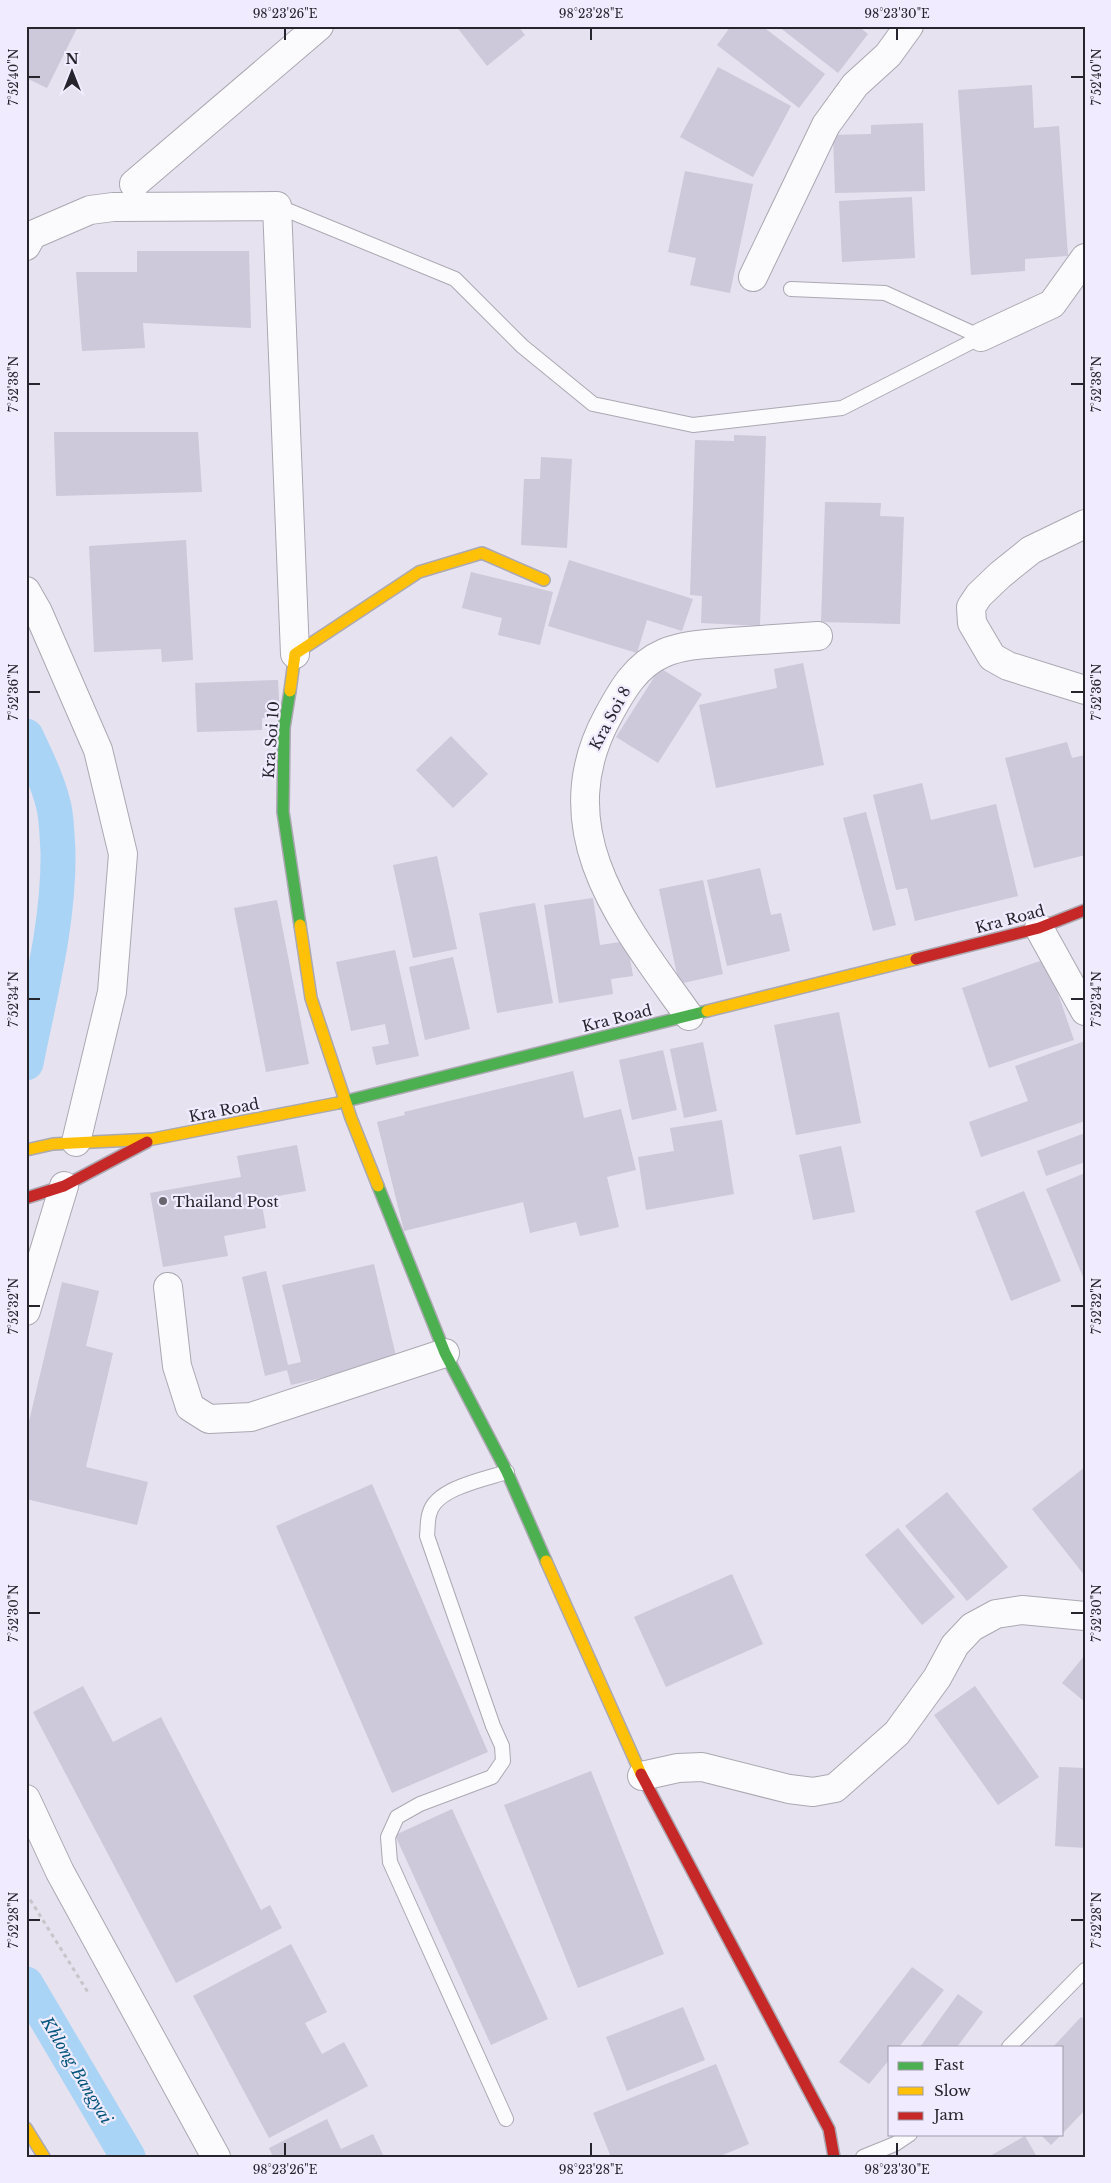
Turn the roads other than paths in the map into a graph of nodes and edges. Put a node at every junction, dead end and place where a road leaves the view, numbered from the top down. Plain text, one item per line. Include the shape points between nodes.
1 (319, 26) edge
2 (910, 26) edge
3 (134, 184) dead end
4 (278, 206) junction
5 (26, 246) edge
6 (1085, 258) edge
7 (753, 277) dead end
8 (791, 289) dead end
9 (981, 337) junction
10 (1085, 524) edge
11 (544, 580) dead end
12 (26, 591) edge
13 (818, 636) dead end
14 (295, 654) junction
15 (1085, 690) edge
16 (1085, 910) edge
17 (1039, 928) junction
18 (1085, 1011) edge
19 (689, 1016) junction
20 (345, 1102) junction
21 (153, 1139) junction
22 (64, 1143) junction
23 (26, 1150) edge
24 (53, 1190) junction
25 (26, 1198) edge
26 (168, 1287) dead end
27 (26, 1311) edge
28 (445, 1353) junction
29 (507, 1472) junction
30 (1085, 1616) edge
31 (642, 1776) junction
32 (26, 1799) edge
33 (1085, 1970) edge
34 (1010, 2046) edge
35 (506, 2119) dead end
36 (26, 2128) edge
37 (907, 2136) edge
38 (44, 2157) edge
39 (216, 2157) edge
40 (834, 2157) edge
41 (863, 2157) edge

1 - 3 street
2 - 7 street via 888,55 855,85 826,125
4 - 5 street via 113,207 90,210 32,235
4 - 9 lane via 455,280 522,346 593,404 692,425 842,408
4 - 14 street
6 - 9 street via 1052,304
8 - 9 lane via 886,293
10 - 15 street via 1031,550 1000,575 971,607 972,623 992,656 1008,666
11 - 14 street via 482,553 419,572
12 - 22 street via 98,750 123,854 112,992
13 - 19 street, Kra Soi 8 via 692,645 666,652 646,663 623,688 599,732 589,760 584,788 586,816 602,880 630,933
14 - 20 street, Kra Soi 10 via 284,728 283,812 310,998
16 - 17 street, Kra Road
17 - 18 street
17 - 19 street, Kra Road
19 - 20 street, Kra Road
20 - 21 street, Kra Road
20 - 28 street, Kra Soi 10
21 - 22 street, Kra Road
21 - 24 street, Kra Road
22 - 23 street, Kra Road
24 - 25 street, Kra Road
24 - 27 street
26 - 28 street via 177,1366 190,1407 209,1419 251,1417
28 - 29 street, Kra Soi 10
29 - 31 street, Kra Soi 10
29 - 35 lane via 438,1498 430,1512 427,1536 502,1746 504,1761 492,1777 420,1804 396,1817 388,1837 390,1862
30 - 31 street via 1022,1610 996,1614 972,1627 955,1645 937,1678 897,1734 835,1788 813,1792 789,1789 702,1767 678,1768
31 - 40 street, Kra Soi 10 via 829,2129
32 - 39 street via 60,1872
33 - 34 lane
36 - 38 street
37 - 41 lane

